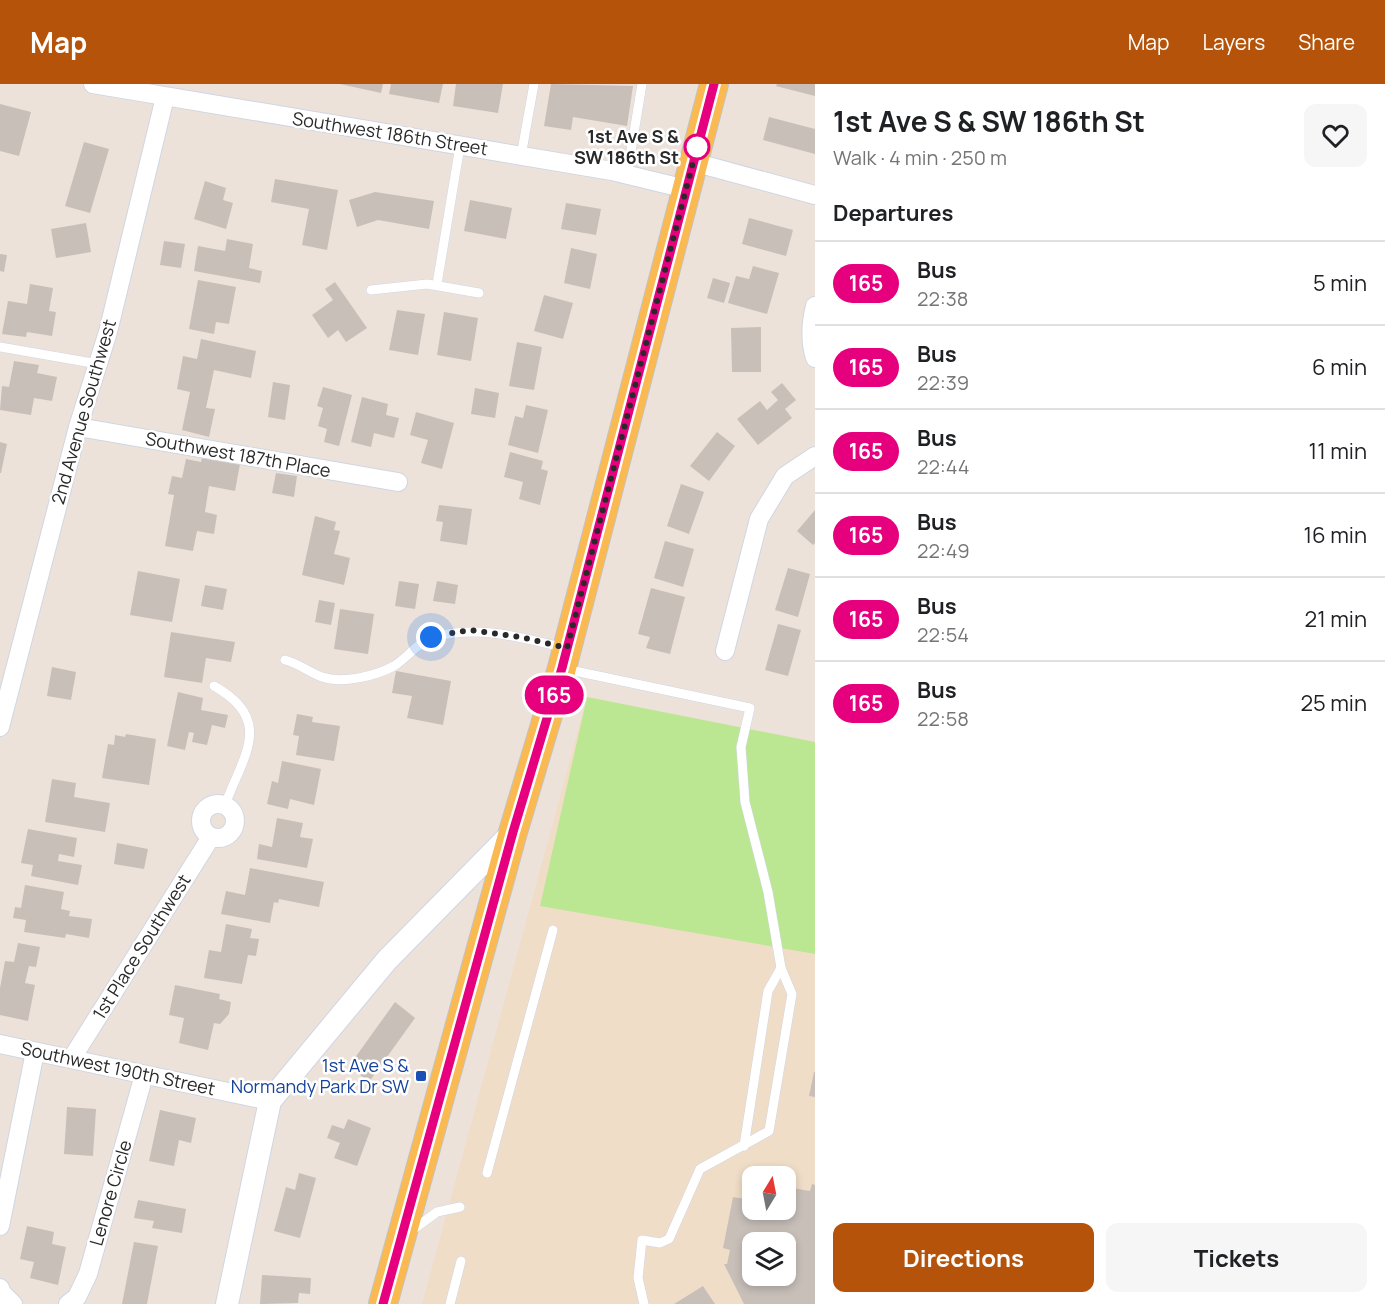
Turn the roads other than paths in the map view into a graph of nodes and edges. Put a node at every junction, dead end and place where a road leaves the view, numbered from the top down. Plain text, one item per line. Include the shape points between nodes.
1 (93, 84) edge
2 (534, 84) edge
3 (642, 84) edge
4 (714, 84) edge
5 (165, 97) junction
6 (460, 146) junction
7 (521, 156) junction
8 (693, 162) junction
9 (627, 175) junction
10 (686, 189) junction
11 (815, 195) edge
12 (437, 284) junction
13 (371, 290) dead end
14 (479, 293) dead end
15 (815, 306) edge
16 (0, 347) edge
17 (815, 358) edge
18 (98, 364) junction
19 (78, 427) junction
20 (815, 456) edge
21 (398, 482) dead end
22 (725, 651) dead end
23 (564, 658) junction
24 (285, 660) dead end
25 (214, 686) dead end
26 (0, 727) edge
27 (225, 805) joint
28 (513, 832) junction
29 (553, 930) dead end
30 (781, 968) junction
31 (0, 1044) edge
32 (35, 1052) junction
33 (72, 1058) junction
34 (144, 1076) junction
35 (270, 1101) junction
36 (744, 1146) junction
37 (487, 1173) dead end
38 (460, 1207) dead end
39 (0, 1226) edge
40 (400, 1240) junction
41 (461, 1261) dead end
42 (0, 1288) edge
43 (13, 1304) edge
44 (68, 1304) edge
45 (227, 1304) edge
46 (383, 1304) edge
47 (450, 1304) edge
48 (644, 1304) edge

1 - 5 street, Southwest 186th Street
2 - 7 lane
3 - 9 lane
4 - 8 main road
5 - 6 street, Southwest 186th Street
5 - 18 street, 2nd Avenue Southwest
6 - 7 street, Southwest 186th Street
6 - 12 lane
7 - 9 street, Southwest 186th Street
8 - 10 main road
8 - 11 street
9 - 10 street, Southwest 186th Street
10 - 23 main road
12 - 13 lane
12 - 14 lane
15 - 17 street
16 - 18 lane
18 - 19 street, 2nd Avenue Southwest
19 - 21 street, Southwest 187th Place
19 - 26 street, 2nd Avenue Southwest
20 - 22 street via 785,476 759,519
23 - 24 lane via 520,637 469,630 431,637 394,666 352,678 323,677
23 - 28 main road
23 - 30 lane via 750,708 741,747 745,802 768,892
25 - 27 lane via 231,695 250,725 252,736
27 - 33 street, 1st Place Southwest via 214,804 202,814 201,825 211,837
28 - 35 street via 387,960
28 - 40 main road
29 - 37 lane
30 - 36 lane via 768,991
30 - 36 lane via 792,994 769,1131
31 - 32 street, Southwest 190th Street
32 - 33 street, Southwest 190th Street
32 - 39 street
33 - 34 street, Southwest 190th Street
34 - 35 street, Southwest 190th Street
34 - 44 street, Lenore Circle via 88,1274 77,1297
35 - 45 street
36 - 48 lane via 700,1169 669,1239 660,1243 642,1240 638,1278
38 - 40 lane via 428,1217
40 - 46 main road
41 - 47 lane
42 - 43 street

